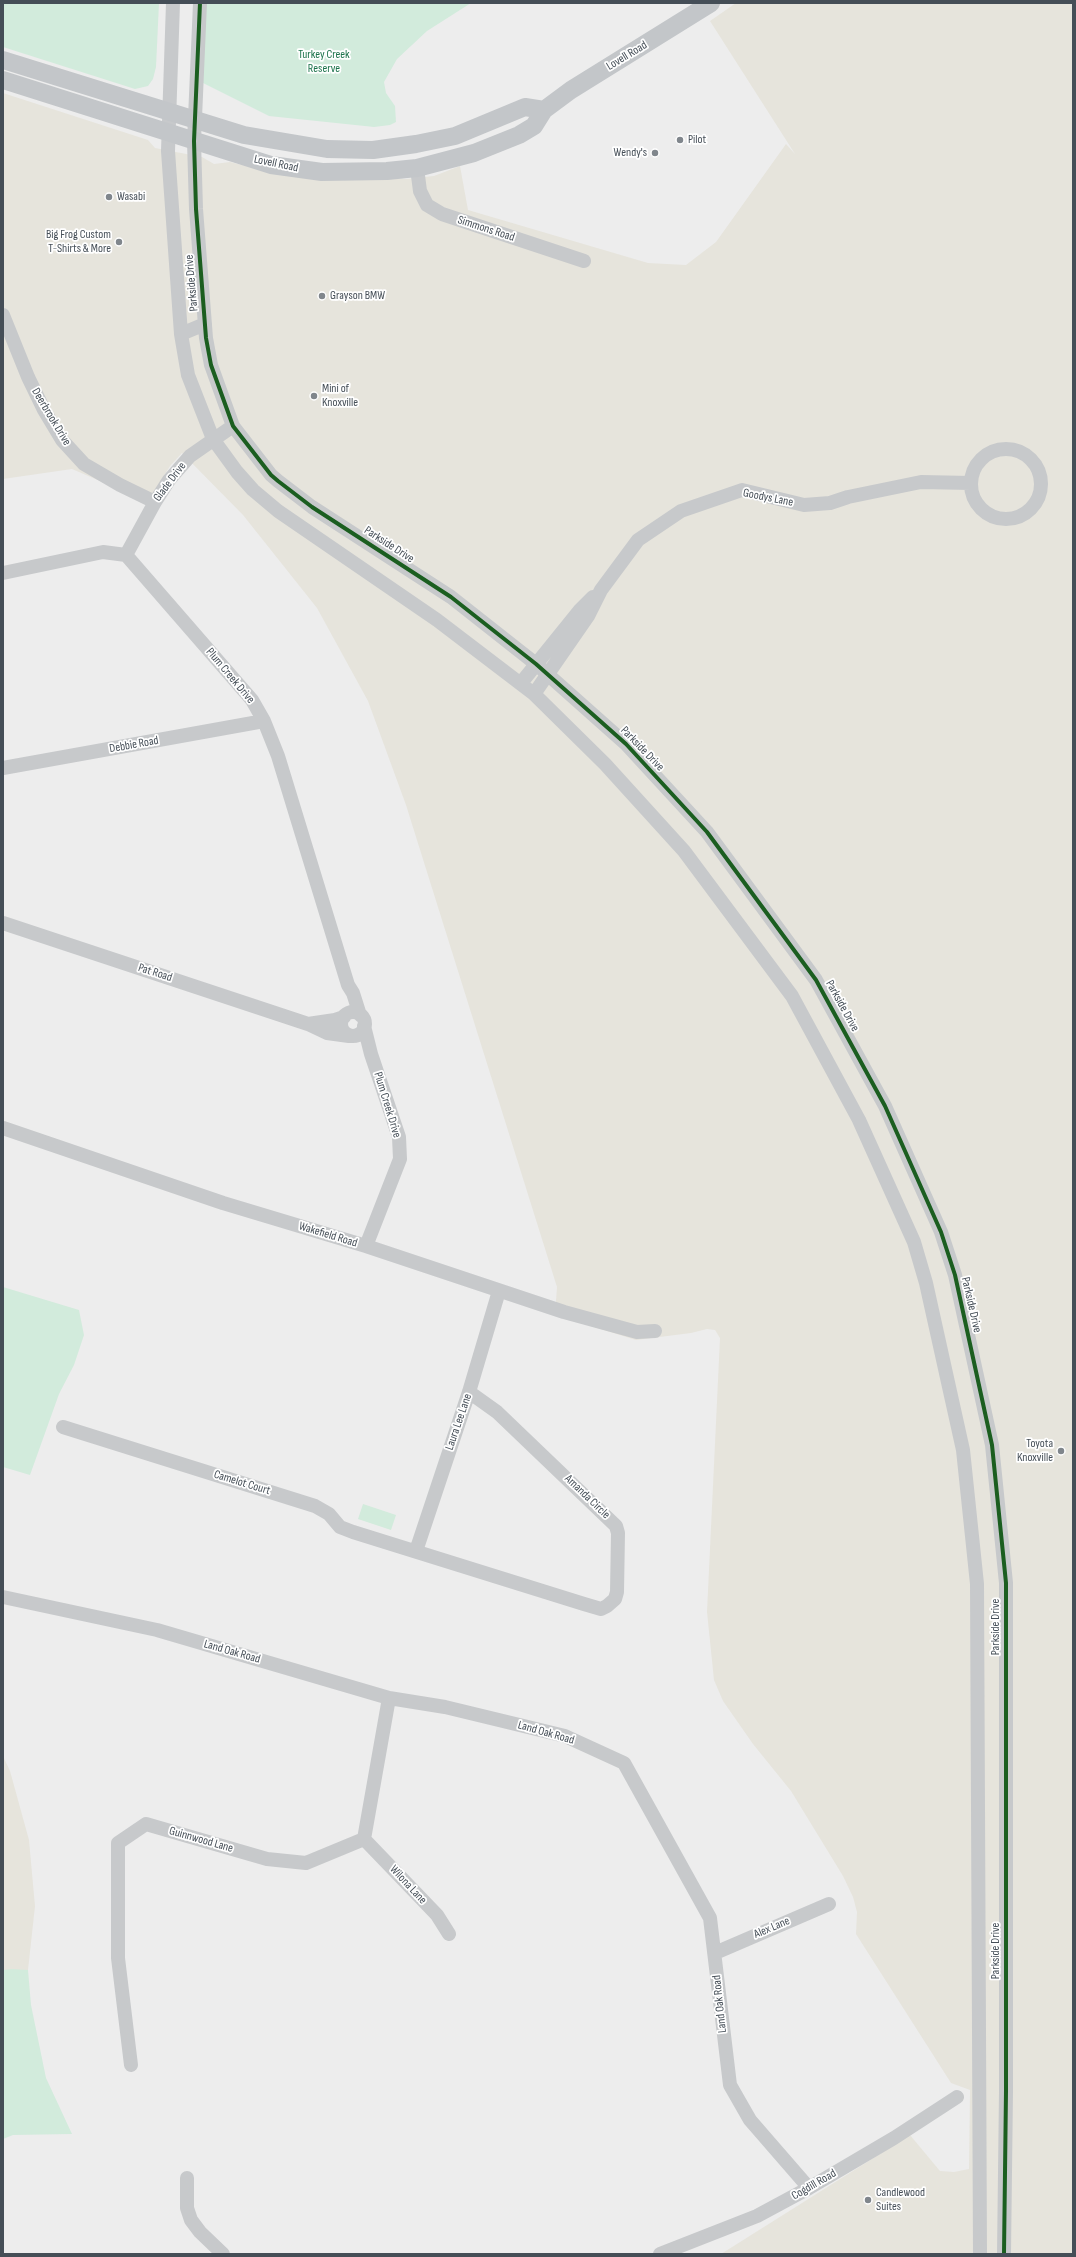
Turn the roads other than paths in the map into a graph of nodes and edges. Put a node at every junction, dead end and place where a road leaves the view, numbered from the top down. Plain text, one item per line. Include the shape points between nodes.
1 (173, 3) edge
2 (200, 3) edge
3 (711, 3) edge
4 (3, 60) edge
5 (3, 80) edge
6 (544, 110) junction
7 (169, 112) junction
8 (195, 120) junction
9 (168, 132) junction
10 (194, 141) junction
11 (416, 144) junction
12 (417, 168) junction
13 (584, 261) dead end
14 (3, 315) edge
15 (206, 324) junction
16 (181, 334) junction
17 (233, 426) junction
18 (213, 439) junction
19 (970, 483) junction
20 (155, 502) junction
21 (126, 555) junction
22 (3, 573) edge
23 (601, 590) junction
24 (536, 664) junction
25 (548, 674) junction
26 (521, 683) junction
27 (534, 694) junction
28 (264, 721) junction
29 (3, 768) edge
30 (3, 922) edge
31 (354, 1018) junction
32 (308, 1024) junction
33 (351, 1036) junction
34 (371, 1054) junction
35 (3, 1128) edge
36 (366, 1246) junction
37 (499, 1291) junction
38 (655, 1331) dead end
39 (469, 1392) junction
40 (63, 1427) dead end
41 (416, 1550) junction
42 (3, 1596) edge
43 (389, 1698) junction
44 (364, 1839) junction
45 (829, 1904) dead end
46 (448, 1934) dead end
47 (715, 1953) junction
48 (130, 2065) dead end
49 (957, 2097) dead end
50 (187, 2178) dead end
51 (809, 2188) junction
52 (223, 2254) edge
53 (660, 2254) edge
54 (980, 2254) edge
55 (1004, 2254) edge

1 - 7 street, Parkside Drive
2 - 8 street, Parkside Drive
3 - 6 main road, Lovell Road via 577,86
4 - 7 main road, Lovell Road
5 - 9 main road, Lovell Road
6 - 11 main road, Lovell Road via 525,107 455,136
6 - 12 main road, Lovell Road via 534,126 519,135 474,153
7 - 8 main road, Lovell Road
7 - 9 street, Parkside Drive
8 - 10 street, Parkside Drive
8 - 11 main road, Lovell Road via 251,136 327,149 373,150
9 - 10 main road, Lovell Road
9 - 16 street, Parkside Drive
10 - 12 main road, Lovell Road via 271,165 322,172
10 - 15 street, Parkside Drive via 194,174
11 - 12 main road
12 - 13 street, Simmons Road via 420,191 427,205 442,214
14 - 20 street, Deerbrook Drive via 28,377 62,440 84,464
15 - 16 street
15 - 17 street, Parkside Drive via 211,365
16 - 18 street, Parkside Drive via 188,375
17 - 18 street, Glade Drive
17 - 24 street, Parkside Drive via 278,481 312,507 451,597
18 - 20 street, Glade Drive via 190,456 169,480
18 - 26 street, Parkside Drive via 249,486 278,511 437,620
19 - 19 street via 976,502 985,512 1006,519 1023,514 1034,504 1041,482 1033,462 1024,453 1000,449 979,460
19 - 23 street, Goodys Lane via 921,482 830,503 804,505 742,490 681,511 638,540
20 - 21 street, Glade Drive
21 - 22 street via 103,552
21 - 28 street, Plum Creek Drive via 252,700
23 - 24 street, Goodys Lane via 580,610
23 - 25 street, Goodys Lane via 588,616
24 - 25 street, Parkside Drive
24 - 26 street, Goodys Lane
25 - 27 street, Goodys Lane
25 - 55 street, Parkside Drive via 626,744 707,832 816,980 885,1106 941,1232 954,1276 992,1445 1006,1583
26 - 27 street, Parkside Drive
27 - 54 street, Parkside Drive via 605,764 684,850 792,996 862,1125 914,1242 926,1283 963,1450 977,1584
28 - 29 street, Debbie Road
28 - 31 street, Plum Creek Drive via 278,756 348,984
30 - 32 street, Pat Road
31 - 32 street, Pat Road
31 - 33 street via 360,1034
31 - 33 street, Plum Creek Drive via 342,1028
31 - 34 street, Plum Creek Drive
32 - 33 street, Pat Road via 327,1033
33 - 34 street, Plum Creek Drive
34 - 36 street, Plum Creek Drive via 399,1137 400,1158
35 - 36 street, Wakefield Road via 223,1203
36 - 37 street, Wakefield Road
37 - 38 street, Wakefield Road via 637,1332
37 - 39 street, Laura Lee Lane
39 - 41 street, Laura Lee Lane
39 - 41 street, Amanda Circle via 497,1412 616,1526 618,1551 615,1599 601,1609
40 - 41 street, Camelot Court via 315,1506 329,1514 340,1527
42 - 43 street, Land Oak Road via 157,1630
43 - 44 street
43 - 47 street, Land Oak Road via 445,1707 565,1736 624,1763 710,1918
44 - 46 street, Wilona Lane via 437,1915
44 - 48 street, Guinnwood Lane via 306,1863 267,1859 146,1824 118,1843 118,1958
45 - 47 street, Alex Lane
47 - 51 street, Land Oak Road via 730,2085 750,2120
49 - 51 street, Cogdill Road
50 - 52 street via 191,2220
51 - 53 street, Cogdill Road via 757,2216

